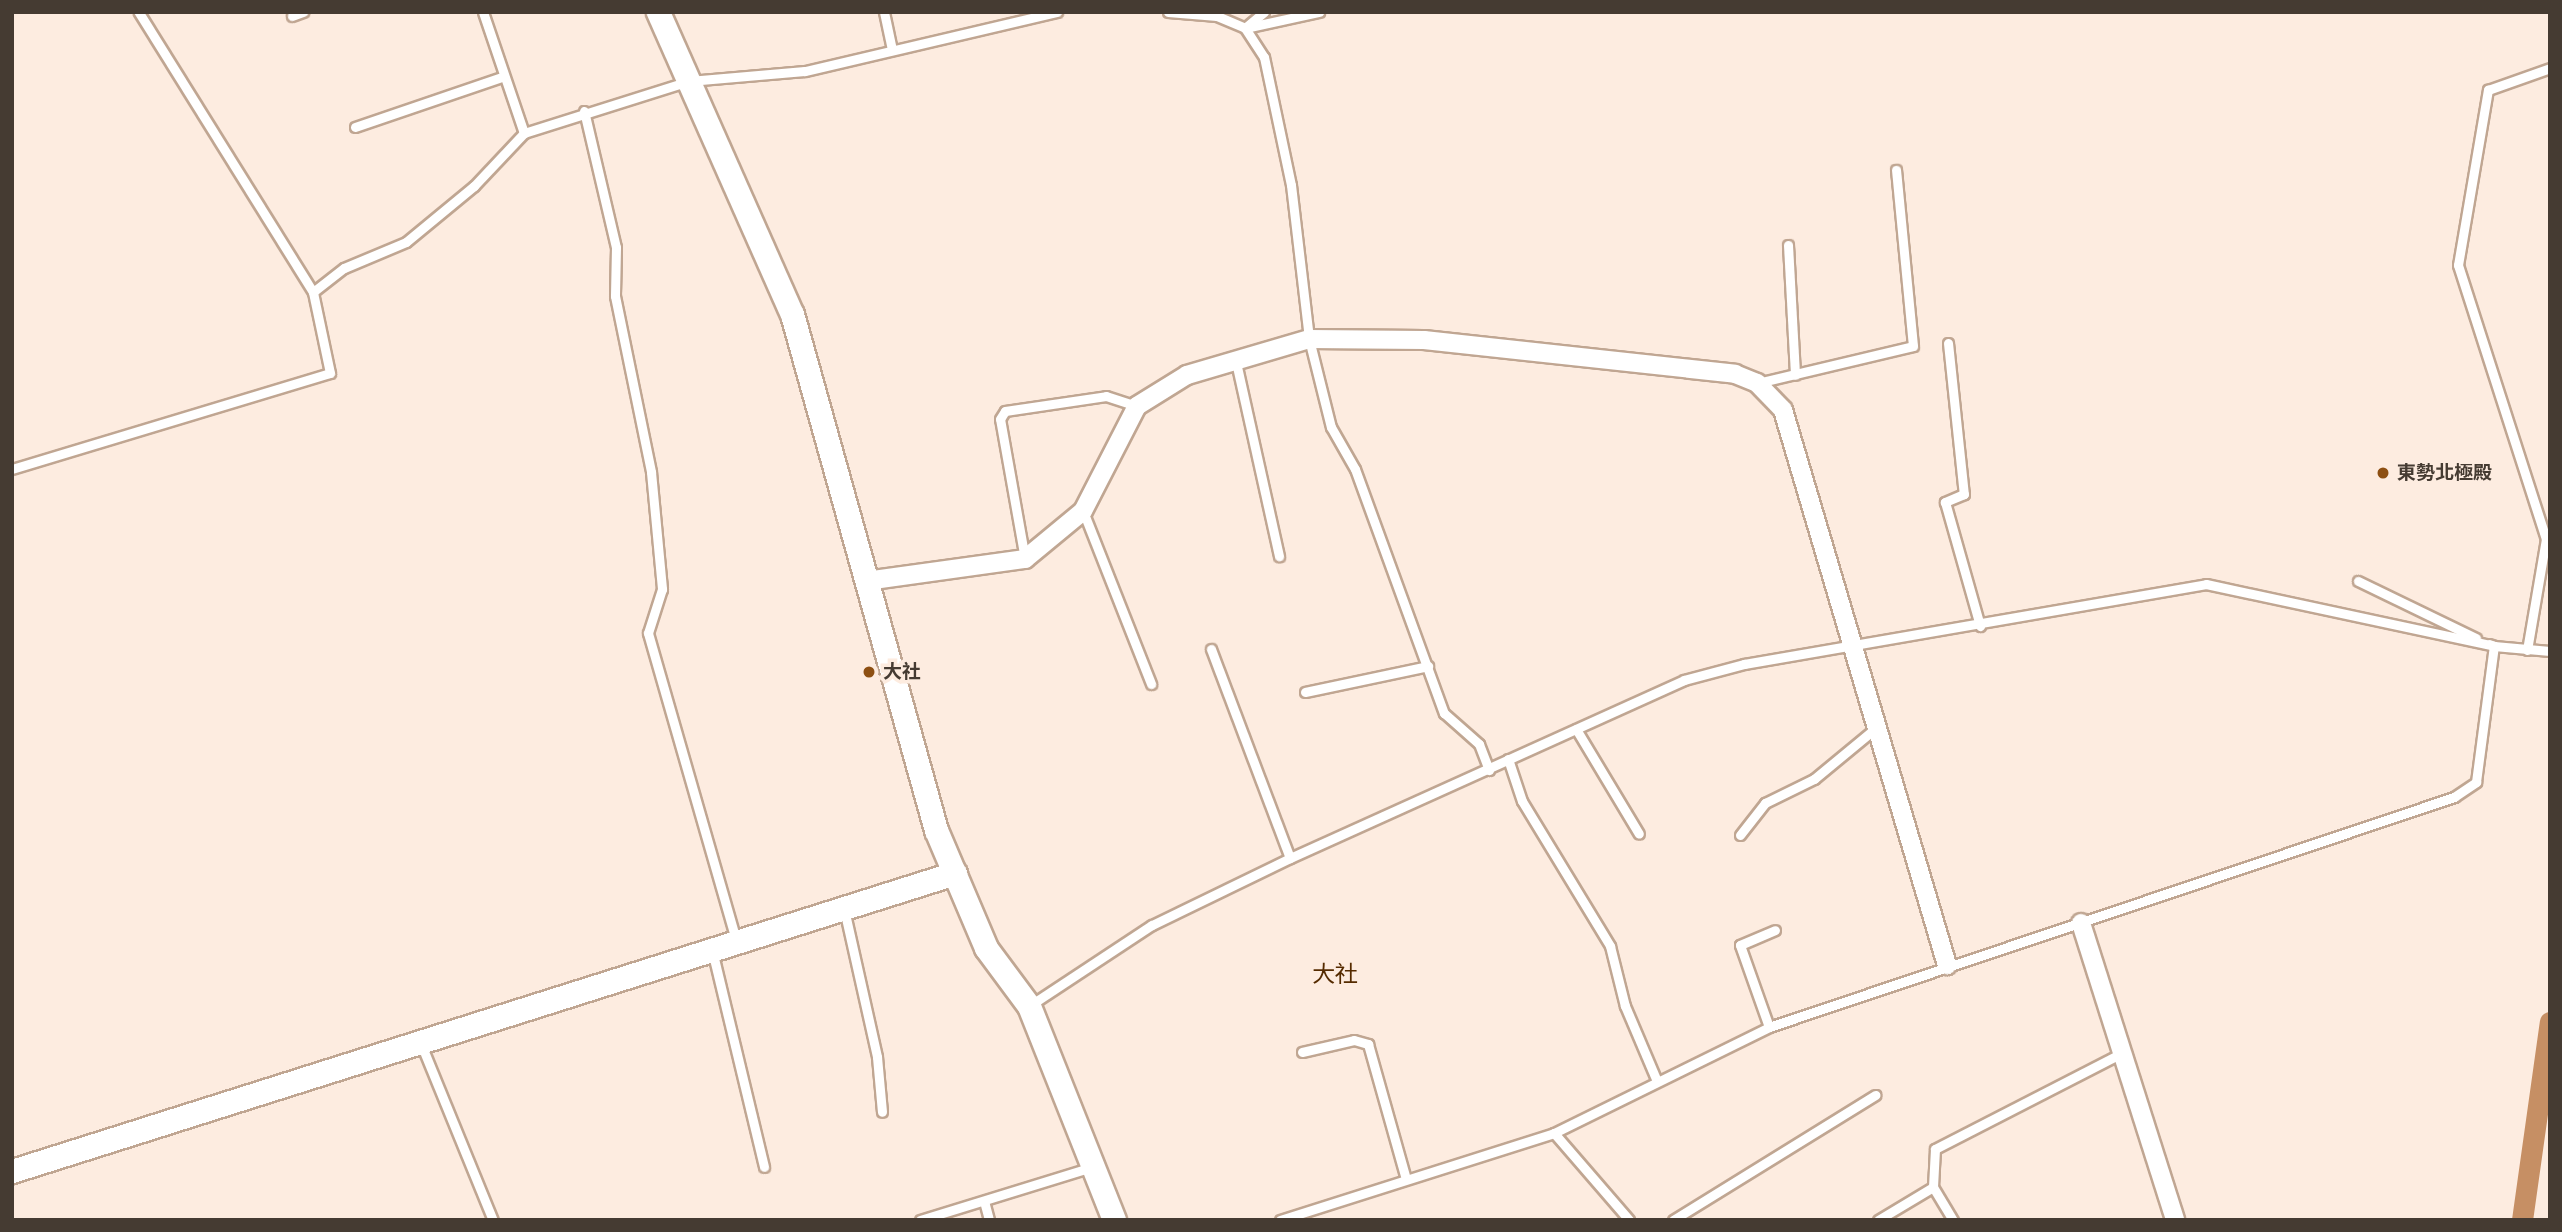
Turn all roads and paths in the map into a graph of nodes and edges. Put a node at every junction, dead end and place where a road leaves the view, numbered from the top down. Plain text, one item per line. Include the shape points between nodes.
1 (139, 12) edge
2 (303, 12) edge
3 (483, 12) edge
4 (658, 12) edge
5 (884, 12) edge
6 (1057, 12) edge
7 (1168, 12) edge
8 (1264, 12) edge
9 (1319, 12) edge
10 (292, 16) dead end
11 (1245, 28) junction
12 (892, 49) junction
13 (2550, 68) edge
14 (502, 77) junction
15 (690, 81) junction
16 (584, 111) junction
17 (355, 128) dead end
18 (524, 133) junction
19 (1896, 170) dead end
20 (1788, 245) dead end
21 (313, 292) junction
22 (1309, 339) junction
23 (1948, 343) dead end
24 (1237, 362) junction
25 (1795, 375) junction
26 (1757, 383) junction
27 (1137, 406) junction
28 (12, 469) edge
29 (1083, 511) junction
30 (1279, 556) dead end
31 (1025, 559) junction
32 (866, 581) junction
33 (2358, 581) dead end
34 (1980, 626) junction
35 (2494, 646) junction
36 (1211, 649) dead end
37 (1855, 650) junction
38 (2527, 650) junction
39 (2550, 651) edge
40 (1428, 666) junction
41 (1151, 684) dead end
42 (1305, 692) dead end
43 (1880, 725) junction
44 (1576, 729) junction
45 (1508, 760) junction
46 (1489, 770) junction
47 (1639, 834) dead end
48 (1740, 835) dead end
49 (1290, 858) junction
50 (955, 873) junction
51 (844, 909) junction
52 (2081, 923) junction
53 (1774, 930) dead end
54 (736, 940) junction
55 (711, 948) junction
56 (1947, 965) junction
57 (1029, 1006) junction
58 (1769, 1027) junction
59 (419, 1040) junction
60 (1301, 1052) dead end
61 (2124, 1053) junction
62 (1656, 1079) junction
63 (1875, 1095) dead end
64 (882, 1112) dead end
65 (1554, 1133) junction
66 (764, 1167) dead end
67 (1092, 1167) junction
68 (12, 1171) edge
69 (1406, 1179) junction
70 (1933, 1187) junction
71 (984, 1201) junction
72 (493, 1220) edge
73 (920, 1220) edge
74 (989, 1220) edge
75 (1114, 1220) edge
76 (1280, 1220) edge
77 (1629, 1220) edge
78 (1673, 1220) edge
79 (1878, 1220) edge
80 (1952, 1220) edge
81 (2175, 1220) edge

1 - 21 lane
2 - 10 lane
3 - 14 lane
4 - 15 street
5 - 12 lane
6 - 12 lane
7 - 11 lane via 1217,16
8 - 11 lane
9 - 11 lane
11 - 22 lane via 1264,57 1291,185
12 - 15 lane via 806,71
13 - 38 lane via 2488,90 2458,265 2546,539
14 - 17 lane
14 - 18 lane
15 - 16 lane
15 - 32 street via 792,314
16 - 18 lane
16 - 54 lane via 617,247 615,296 651,472 662,589 648,633
18 - 21 lane via 474,186 406,242 344,268
19 - 25 lane via 1913,346
20 - 25 lane
21 - 28 lane via 330,373
22 - 24 street
22 - 26 street via 1526,349 1735,374
22 - 40 lane via 1331,427 1355,469
23 - 34 lane via 1964,495 1945,502
24 - 27 street via 1187,375
24 - 30 lane
25 - 26 lane
26 - 37 street via 1783,410
27 - 29 street
27 - 31 lane via 1106,396 1005,411 1000,419
29 - 31 street
29 - 41 lane
31 - 32 street
32 - 50 street via 914,759
33 - 35 lane
34 - 35 lane via 2206,584
34 - 37 lane
35 - 38 lane
35 - 52 lane via 2476,782 2454,797
36 - 49 lane
37 - 43 street
37 - 44 lane via 1744,664 1684,680
38 - 39 lane
40 - 42 lane
40 - 46 lane via 1444,713 1479,744
43 - 48 lane via 1814,779 1765,803
43 - 56 street
44 - 45 lane
44 - 47 lane
45 - 46 lane
45 - 62 lane via 1522,802 1610,946 1625,1006
46 - 49 lane
49 - 57 lane via 1152,925
50 - 51 street
50 - 57 street via 986,948
51 - 54 street
51 - 64 lane via 877,1057
52 - 56 lane
52 - 61 street
53 - 58 lane via 1740,945
54 - 55 street
55 - 59 street
55 - 66 lane
56 - 58 lane
57 - 67 street
58 - 62 lane
59 - 68 street
59 - 72 lane
60 - 69 lane via 1354,1040 1367,1044
61 - 70 lane via 1935,1149
61 - 81 street
62 - 65 lane
63 - 78 lane
65 - 69 lane
65 - 77 lane
67 - 71 lane
67 - 75 street
69 - 76 lane
70 - 79 lane
70 - 80 lane
71 - 73 lane
71 - 74 lane

